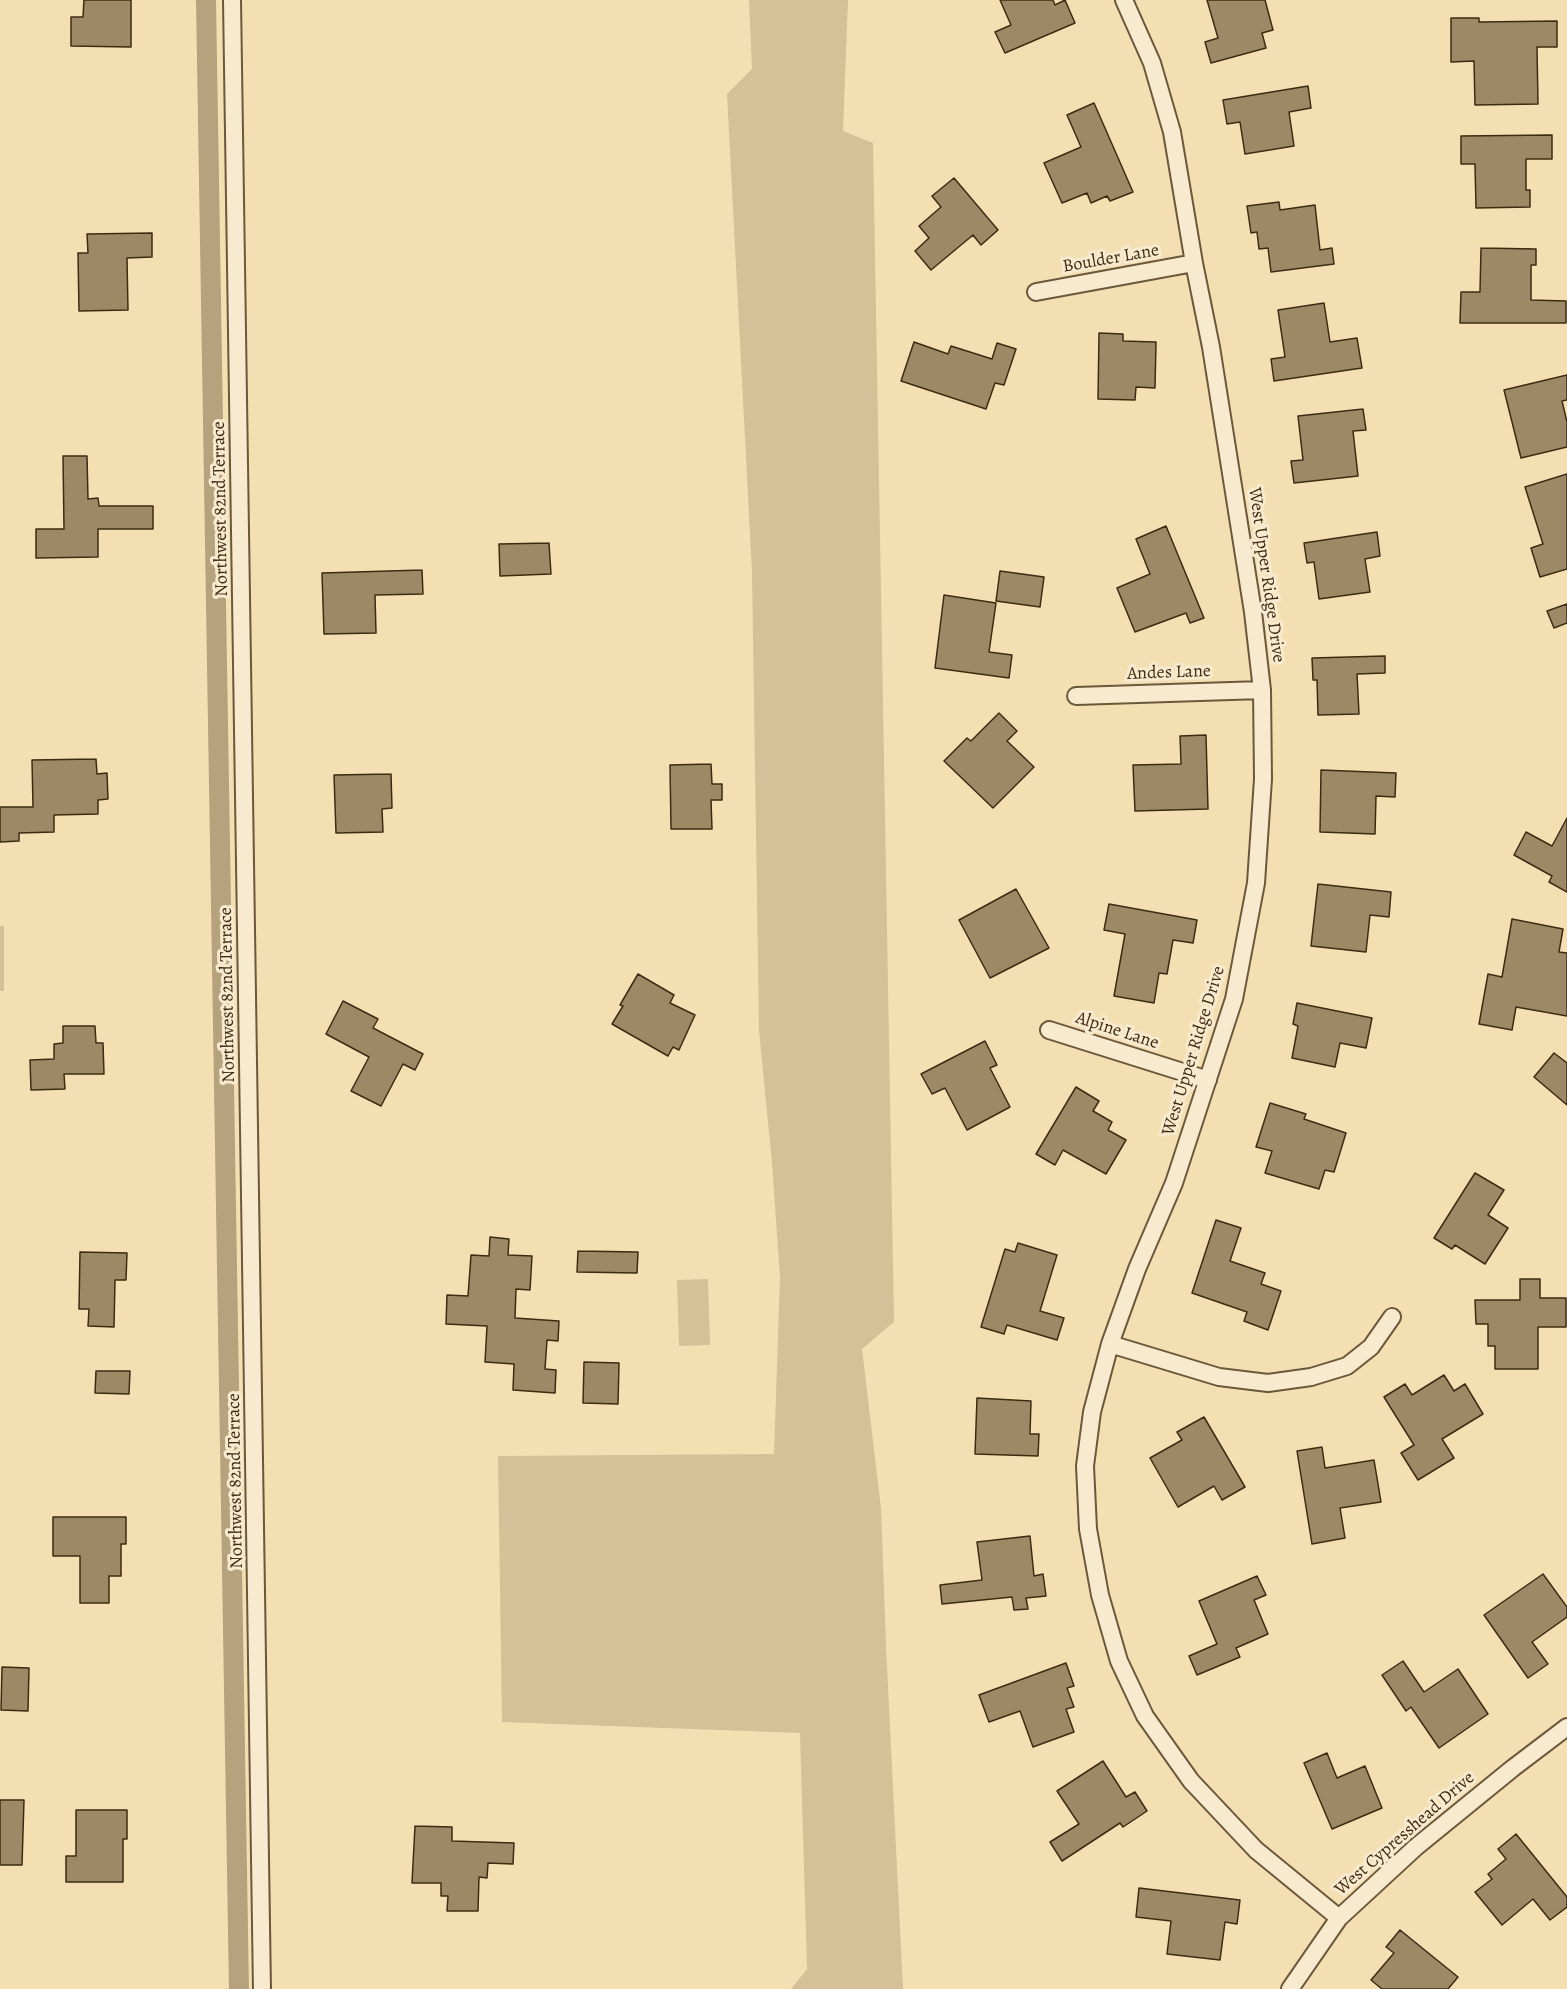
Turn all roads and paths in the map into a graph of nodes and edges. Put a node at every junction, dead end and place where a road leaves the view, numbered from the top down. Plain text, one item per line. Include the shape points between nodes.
1 (232, 0) edge
2 (1124, 0) edge
3 (1194, 263) junction
4 (1036, 292) dead end
5 (1262, 690) junction
6 (1076, 696) dead end
7 (1049, 1030) dead end
8 (1208, 1080) junction
9 (1392, 1317) dead end
10 (1110, 1344) junction
11 (1567, 1727) edge
12 (1339, 1918) junction
13 (262, 1989) edge
14 (1290, 1989) edge

1 - 13 street, Northwest 82nd Terrace
2 - 3 street, West Upper Ridge Drive via 1152,63 1172,132
3 - 4 street, Boulder Lane
3 - 5 street, West Upper Ridge Drive via 1226,439
5 - 6 street, Andes Lane
5 - 8 street, West Upper Ridge Drive via 1263,779 1256,883 1234,999
7 - 8 street, Alpine Lane
8 - 10 street, West Upper Ridge Drive via 1174,1183
9 - 10 street via 1371,1347 1347,1366 1311,1377 1268,1383 1218,1377
10 - 12 street, West Upper Ridge Drive via 1092,1412 1085,1467 1092,1551 1119,1661 1144,1716 1191,1781 1256,1850
11 - 12 street, West Cypresshead Drive via 1416,1847
12 - 14 street, West Cypresshead Drive

